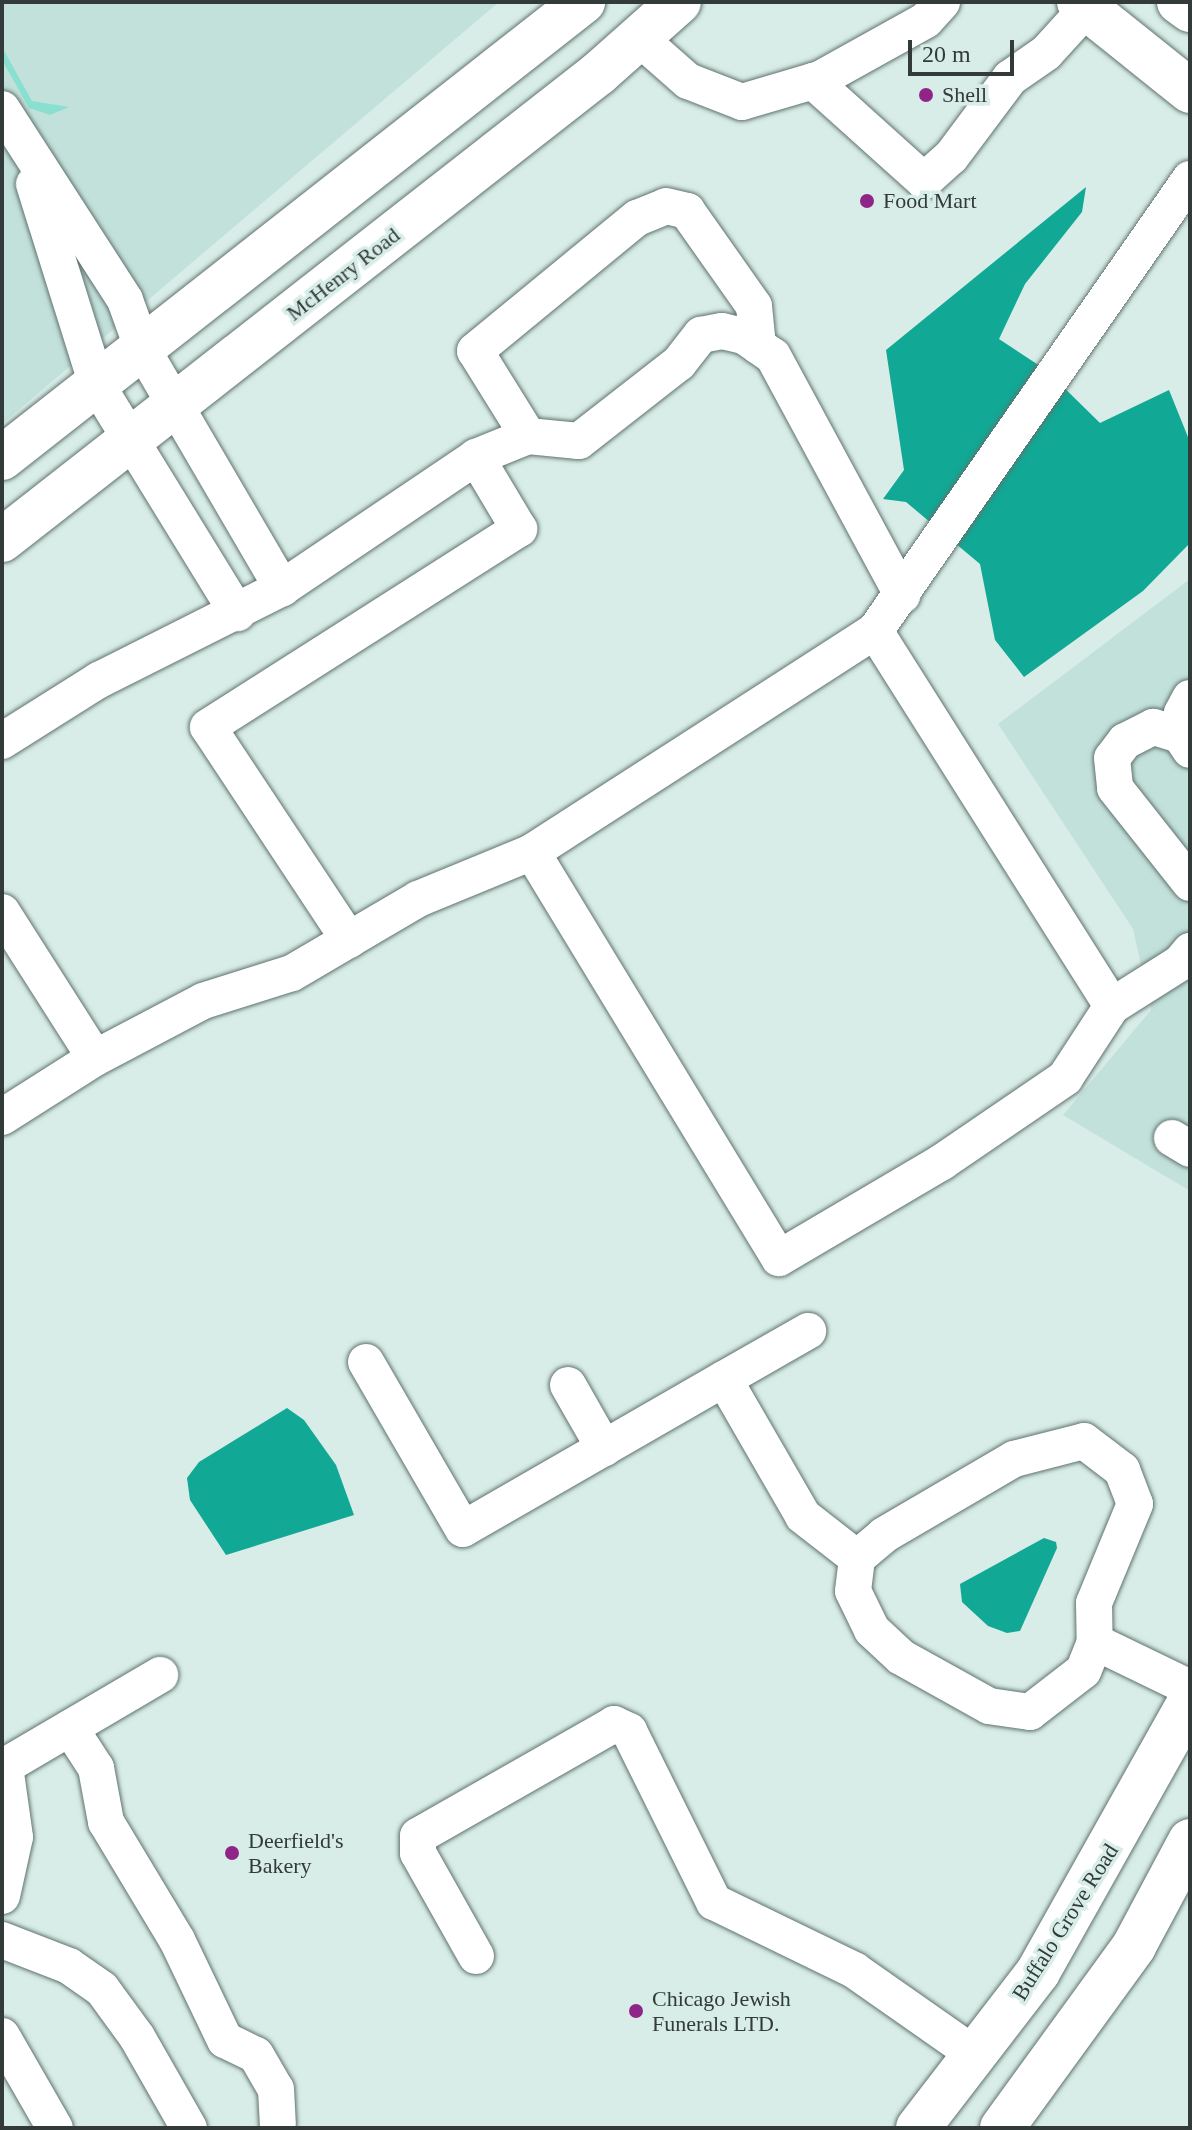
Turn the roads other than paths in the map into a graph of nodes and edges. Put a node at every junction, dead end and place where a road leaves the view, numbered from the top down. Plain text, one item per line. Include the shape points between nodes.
1 (583, 2) edge
2 (679, 2) edge
3 (942, 2) edge
4 (1179, 2) edge
5 (1083, 5) edge
6 (1190, 10) edge
7 (639, 38) junction
8 (813, 81) junction
9 (1190, 91) edge
10 (2, 109) edge
11 (23, 149) junction
12 (1190, 179) edge
13 (758, 346) junction
14 (143, 350) junction
15 (97, 385) junction
16 (179, 406) junction
17 (528, 436) junction
18 (128, 442) junction
19 (476, 457) junction
20 (2, 458) edge
21 (2, 540) edge
22 (911, 582) junction
23 (282, 588) junction
24 (237, 613) junction
25 (875, 631) junction
26 (1190, 698) edge
27 (2, 741) edge
28 (1185, 743) edge
29 (532, 852) junction
30 (1190, 883) edge
31 (2, 912) edge
32 (349, 940) junction
33 (1190, 951) edge
34 (1112, 1006) junction
35 (95, 1058) junction
36 (2, 1117) edge
37 (808, 1331) dead end
38 (366, 1362) dead end
39 (724, 1379) junction
40 (568, 1385) dead end
41 (604, 1448) junction
42 (857, 1558) junction
43 (1095, 1642) junction
44 (160, 1675) dead end
45 (1190, 1688) edge
46 (1190, 1701) edge
47 (70, 1728) junction
48 (1190, 1841) edge
49 (2, 1896) edge
50 (2, 1940) edge
51 (476, 1956) dead end
52 (2, 2036) edge
53 (977, 2056) junction
54 (278, 2124) dead end
55 (55, 2128) edge
56 (189, 2128) edge
57 (918, 2128) edge
58 (1002, 2128) edge

1 - 14 main road
2 - 7 main road, McHenry Road
3 - 8 street via 926,20
4 - 6 main road
5 - 8 street via 1046,53 1010,78 951,157 924,181
5 - 9 main road
7 - 8 street via 688,81 742,102
7 - 16 main road, McHenry Road
10 - 11 street
11 - 14 street via 125,300
11 - 15 street
12 - 22 street
13 - 17 street via 722,331 701,335 679,363 579,441
13 - 17 street via 754,306 687,211 666,206 637,218 475,351
13 - 22 street via 773,356
14 - 15 main road
14 - 16 street
15 - 18 street
15 - 20 main road
16 - 18 main road, McHenry Road
16 - 23 street
17 - 19 street
18 - 21 main road, McHenry Road
18 - 24 street
19 - 23 street
19 - 32 street via 519,529 208,727
22 - 25 street
23 - 24 street
24 - 27 street via 99,680
25 - 29 street
25 - 34 street
26 - 28 street via 1182,713
28 - 30 street via 1153,727 1125,741 1112,758 1115,788
29 - 32 street via 418,899
29 - 34 street via 779,1258 942,1162 1065,1078
31 - 35 street
32 - 35 street via 292,973 203,1001
33 - 34 street via 1180,963
35 - 36 street
37 - 39 street
38 - 41 street via 463,1529
39 - 41 street
39 - 42 street via 803,1516
40 - 41 street
42 - 43 street via 853,1591 872,1630 901,1657 989,1706 1030,1712 1083,1671
42 - 43 street via 884,1535 1014,1459 1084,1441 1122,1470 1135,1504 1094,1603
43 - 45 street
44 - 47 street
46 - 53 main road, Buffalo Grove Road via 1038,1972
47 - 49 street via 5,1766 15,1837
47 - 54 street via 96,1768 106,1822 177,1940 225,2040 256,2055 276,2089
48 - 58 main road via 1134,1946
50 - 56 street via 69,1966 102,1989
51 - 53 street via 418,1853 418,1836 614,1724 629,1731 714,1902 854,1970
52 - 55 street
53 - 57 main road, Buffalo Grove Road

